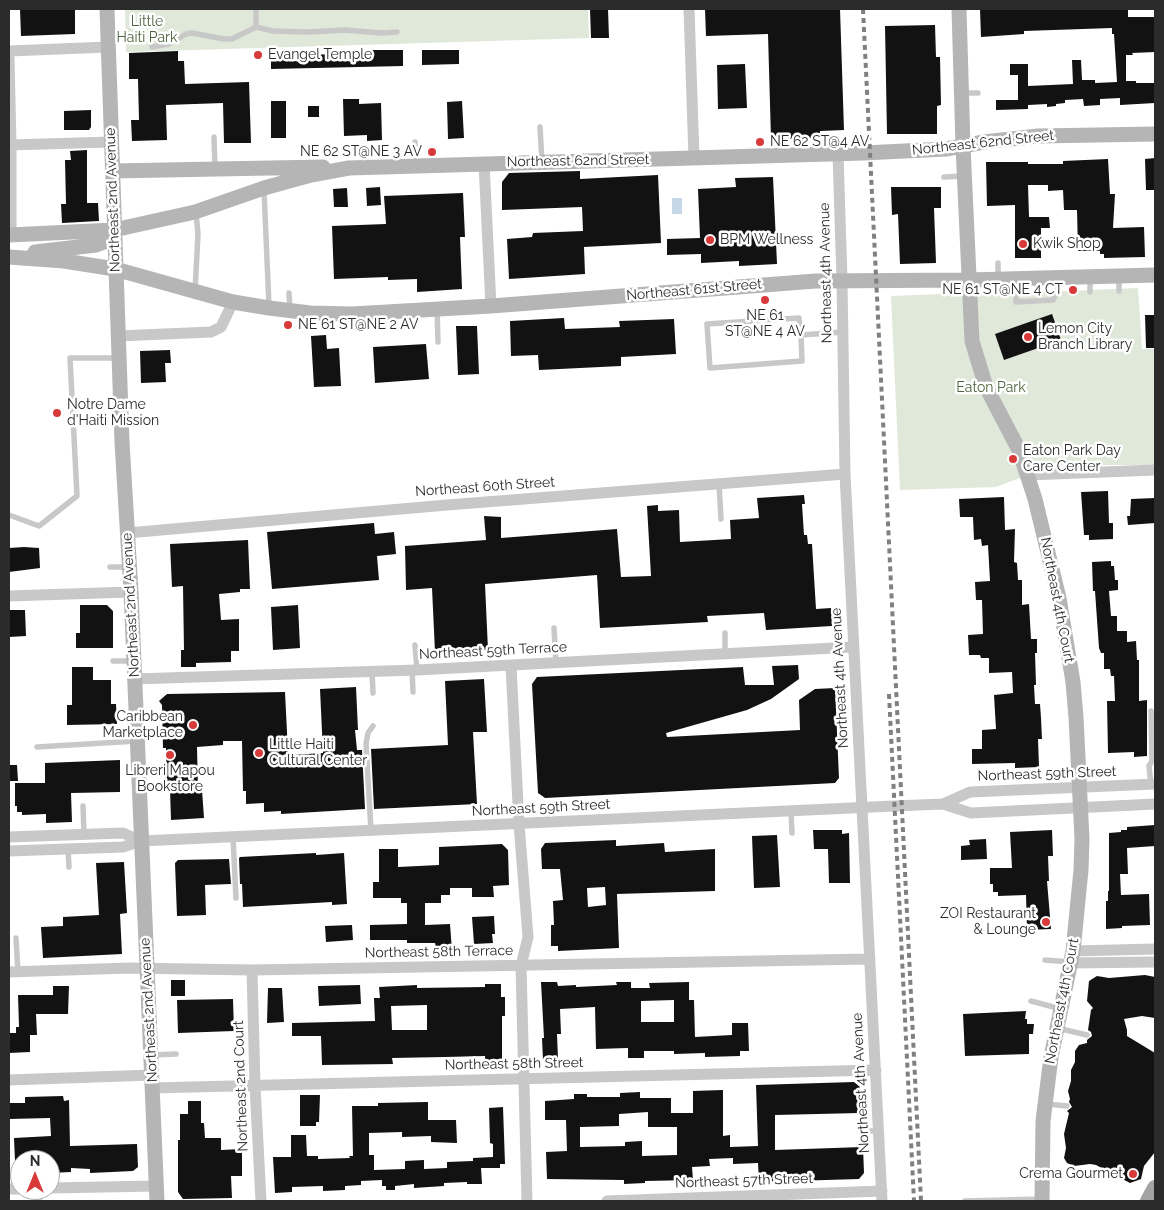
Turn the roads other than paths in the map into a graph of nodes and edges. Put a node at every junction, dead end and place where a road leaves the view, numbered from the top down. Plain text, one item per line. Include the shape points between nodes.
1 (106, 9) edge
2 (256, 9) edge
3 (689, 9) edge
4 (959, 9) edge
5 (256, 27) junction
6 (397, 32) dead end
7 (108, 47) junction
8 (152, 47) dead end
9 (9, 51) edge
10 (9, 56) edge
11 (978, 92) dead end
12 (962, 93) junction
13 (540, 127) dead end
14 (1155, 134) edge
15 (214, 137) dead end
16 (111, 142) junction
17 (416, 142) dead end
18 (10, 145) edge
19 (963, 146) junction
20 (838, 154) junction
21 (694, 158) junction
22 (542, 162) junction
23 (484, 163) junction
24 (416, 166) junction
25 (215, 168) junction
26 (349, 168) junction
27 (112, 171) junction
28 (964, 176) junction
29 (944, 177) dead end
30 (264, 188) junction
31 (196, 212) junction
32 (114, 230) junction
33 (10, 235) edge
34 (9, 256) edge
35 (115, 269) junction
36 (1155, 275) edge
37 (1090, 276) junction
38 (1064, 277) junction
39 (1016, 278) junction
40 (842, 280) junction
41 (968, 280) junction
42 (196, 291) junction
43 (1090, 292) dead end
44 (289, 293) dead end
45 (233, 302) junction
46 (491, 306) junction
47 (269, 308) junction
48 (437, 309) junction
49 (290, 311) junction
50 (843, 332) junction
51 (118, 336) junction
52 (801, 336) junction
53 (438, 342) dead end
54 (119, 358) junction
55 (1155, 470) edge
56 (845, 474) junction
57 (1028, 475) junction
58 (719, 484) junction
59 (9, 515) edge
60 (721, 519) dead end
61 (128, 533) junction
62 (110, 567) dead end
63 (129, 567) junction
64 (131, 592) junction
65 (9, 596) edge
66 (554, 628) dead end
67 (725, 633) dead end
68 (415, 645) dead end
69 (853, 647) junction
70 (725, 654) junction
71 (113, 661) dead end
72 (134, 661) junction
73 (556, 663) junction
74 (511, 666) junction
75 (414, 670) junction
76 (372, 672) junction
77 (134, 680) junction
78 (413, 692) dead end
79 (373, 693) dead end
80 (1151, 711) dead end
81 (373, 726) dead end
82 (137, 742) junction
83 (38, 747) dead end
84 (1153, 785) edge
85 (1079, 788) junction
86 (943, 804) junction
87 (1155, 804) edge
88 (83, 806) dead end
89 (861, 808) junction
90 (1080, 808) junction
91 (791, 811) junction
92 (519, 824) junction
93 (371, 831) junction
94 (792, 833) dead end
95 (84, 834) junction
96 (9, 837) edge
97 (233, 837) junction
98 (142, 841) junction
99 (68, 849) junction
100 (9, 851) edge
101 (69, 866) dead end
102 (236, 898) dead end
103 (16, 938) dead end
104 (1155, 948) edge
105 (870, 959) junction
106 (1072, 959) junction
107 (1045, 960) dead end
108 (1155, 962) edge
109 (521, 966) junction
110 (146, 969) junction
111 (252, 970) junction
112 (13, 972) edge
113 (1031, 1001) dead end
114 (1061, 1009) junction
115 (1056, 1028) junction
116 (1087, 1034) dead end
117 (176, 1054) dead end
118 (150, 1055) junction
119 (876, 1070) junction
120 (524, 1078) junction
121 (9, 1080) edge
122 (152, 1082) junction
123 (255, 1086) junction
124 (1045, 1104) junction
125 (1067, 1106) dead end
126 (866, 1131) dead end
127 (879, 1131) junction
128 (1155, 1188) edge
129 (60, 1189) edge
130 (157, 1194) edge
131 (882, 1196) edge
132 (1042, 1200) edge
133 (261, 1201) edge
134 (527, 1201) edge
135 (607, 1201) edge
136 (965, 1201) edge
137 (1148, 1201) edge

1 - 7 main road, Northeast 2nd Avenue
2 - 5 lane
3 - 21 street
4 - 12 main road, Northeast 4th Court
5 - 6 lane via 290,32
5 - 8 lane via 232,39 192,33 170,44
7 - 9 street
7 - 16 main road, Northeast 2nd Avenue
10 - 18 street
11 - 12 lane
12 - 19 main road, Northeast 4th Court
13 - 22 lane
14 - 19 main road, Northeast 62nd Street via 1038,136
15 - 25 lane
16 - 18 street
16 - 27 main road, Northeast 2nd Avenue
17 - 24 lane
18 - 33 street
19 - 20 main road, Northeast 62nd Street
19 - 28 main road, Northeast 4th Court
20 - 21 main road, Northeast 62nd Street
20 - 40 street, Northeast 4th Avenue
21 - 22 main road, Northeast 62nd Street
22 - 23 main road, Northeast 62nd Street
23 - 24 main road, Northeast 62nd Street
23 - 46 street
24 - 26 main road, Northeast 62nd Street
25 - 26 main road
25 - 27 main road
26 - 30 main road, Northeast 62nd Street
27 - 32 main road, Northeast 2nd Avenue
28 - 29 lane
28 - 41 main road, Northeast 4th Court
30 - 31 main road, Northeast 62nd Street
30 - 47 lane
31 - 32 main road, Northeast 62nd Street
31 - 42 lane
32 - 33 main road, Northeast 62nd Street
32 - 34 main road via 110,238 96,244
32 - 35 main road, Northeast 2nd Avenue
34 - 35 main road
35 - 42 main road, Northeast 61st Street
35 - 51 main road, Northeast 2nd Avenue
36 - 37 main road, Northeast 61st Street via 1119,283
37 - 38 main road, Northeast 61st Street
37 - 43 lane
38 - 39 main road, Northeast 61st Street
38 - 39 lane via 1054,300 1016,302
39 - 41 main road, Northeast 61st Street via 998,271
40 - 41 main road, Northeast 61st Street
40 - 46 main road, Northeast 61st Street
40 - 50 street, Northeast 4th Avenue
41 - 57 main road, Northeast 4th Court via 975,355 989,395
42 - 45 main road, Northeast 61st Street
44 - 49 lane
45 - 47 main road, Northeast 61st Street
45 - 51 street via 220,327 211,332
46 - 48 main road, Northeast 61st Street
47 - 49 main road, Northeast 61st Street
48 - 49 main road, Northeast 61st Street via 406,306 352,314
48 - 53 lane
50 - 52 lane
50 - 56 street, Northeast 4th Avenue
51 - 54 main road, Northeast 2nd Avenue
52 - 52 lane via 799,318 707,324 710,368 802,361
54 - 59 lane via 70,358 77,496 39,526
54 - 61 main road, Northeast 2nd Avenue
55 - 57 street
56 - 58 street, Northeast 60th Street
56 - 69 street, Northeast 4th Avenue
57 - 85 main road, Northeast 4th Court via 1051,562 1068,648 1076,716
58 - 60 lane
58 - 61 street, Northeast 60th Street
61 - 63 main road, Northeast 2nd Avenue
62 - 63 lane
63 - 64 main road, Northeast 2nd Avenue
64 - 65 street
64 - 72 main road, Northeast 2nd Avenue
66 - 73 lane
67 - 70 lane
68 - 75 lane
69 - 70 street, Northeast 59th Terrace
69 - 89 street, Northeast 4th Avenue
70 - 73 street, Northeast 59th Terrace
71 - 72 lane
72 - 77 main road, Northeast 2nd Avenue
73 - 74 street, Northeast 59th Terrace
74 - 75 street, Northeast 59th Terrace
74 - 92 street
75 - 76 street, Northeast 59th Terrace
75 - 78 lane
76 - 77 street, Northeast 59th Terrace
76 - 79 lane
77 - 82 main road, Northeast 2nd Avenue
80 - 84 lane via 1152,761 1149,766
81 - 93 lane via 366,744
82 - 83 lane
82 - 98 main road, Northeast 2nd Avenue
84 - 85 street, Northeast 59th Street
85 - 86 street, Northeast 59th Street via 970,792
85 - 90 main road, Northeast 4th Court
86 - 89 street, Northeast 59th Street
86 - 90 street, Northeast 59th Street via 971,813
87 - 90 street, Northeast 59th Street
88 - 95 lane
89 - 91 street, Northeast 59th Street
89 - 105 street, Northeast 4th Avenue
90 - 106 main road, Northeast 4th Court via 1081,870
91 - 92 street, Northeast 59th Street
91 - 94 lane
92 - 93 street, Northeast 59th Street
92 - 109 street via 528,937
93 - 97 street, Northeast 59th Street
95 - 96 street, Northeast 59th Street
95 - 98 street, Northeast 59th Street via 123,833
97 - 98 street, Northeast 59th Street
97 - 102 lane
98 - 99 street, Northeast 59th Street via 123,848
98 - 110 main road, Northeast 2nd Avenue
99 - 100 street, Northeast 59th Street
99 - 101 lane
103 - 112 lane
104 - 106 street
105 - 109 street, Northeast 58th Terrace
105 - 119 street, Northeast 4th Avenue
106 - 107 lane
106 - 108 street
106 - 114 main road, Northeast 4th Court
109 - 111 street, Northeast 58th Terrace
109 - 120 street
110 - 111 street, Northeast 58th Terrace
110 - 112 street, Northeast 58th Terrace
110 - 118 main road, Northeast 2nd Avenue
111 - 123 street, Northeast 2nd Court
113 - 114 lane
114 - 115 main road, Northeast 4th Court
115 - 116 lane
115 - 124 main road, Northeast 4th Court
117 - 118 lane
118 - 122 main road, Northeast 2nd Avenue
119 - 120 street, Northeast 58th Street
119 - 127 street, Northeast 4th Avenue
120 - 123 street, Northeast 58th Street
120 - 134 street
121 - 122 street, Northeast 58th Street
122 - 123 street, Northeast 58th Street
122 - 130 main road, Northeast 2nd Avenue
123 - 133 street, Northeast 2nd Court
124 - 125 lane
124 - 132 main road, Northeast 4th Court
126 - 127 lane
127 - 131 street, Northeast 4th Avenue
128 - 137 main road
129 - 130 street
131 - 135 street, Northeast 57th Street
132 - 136 lane

